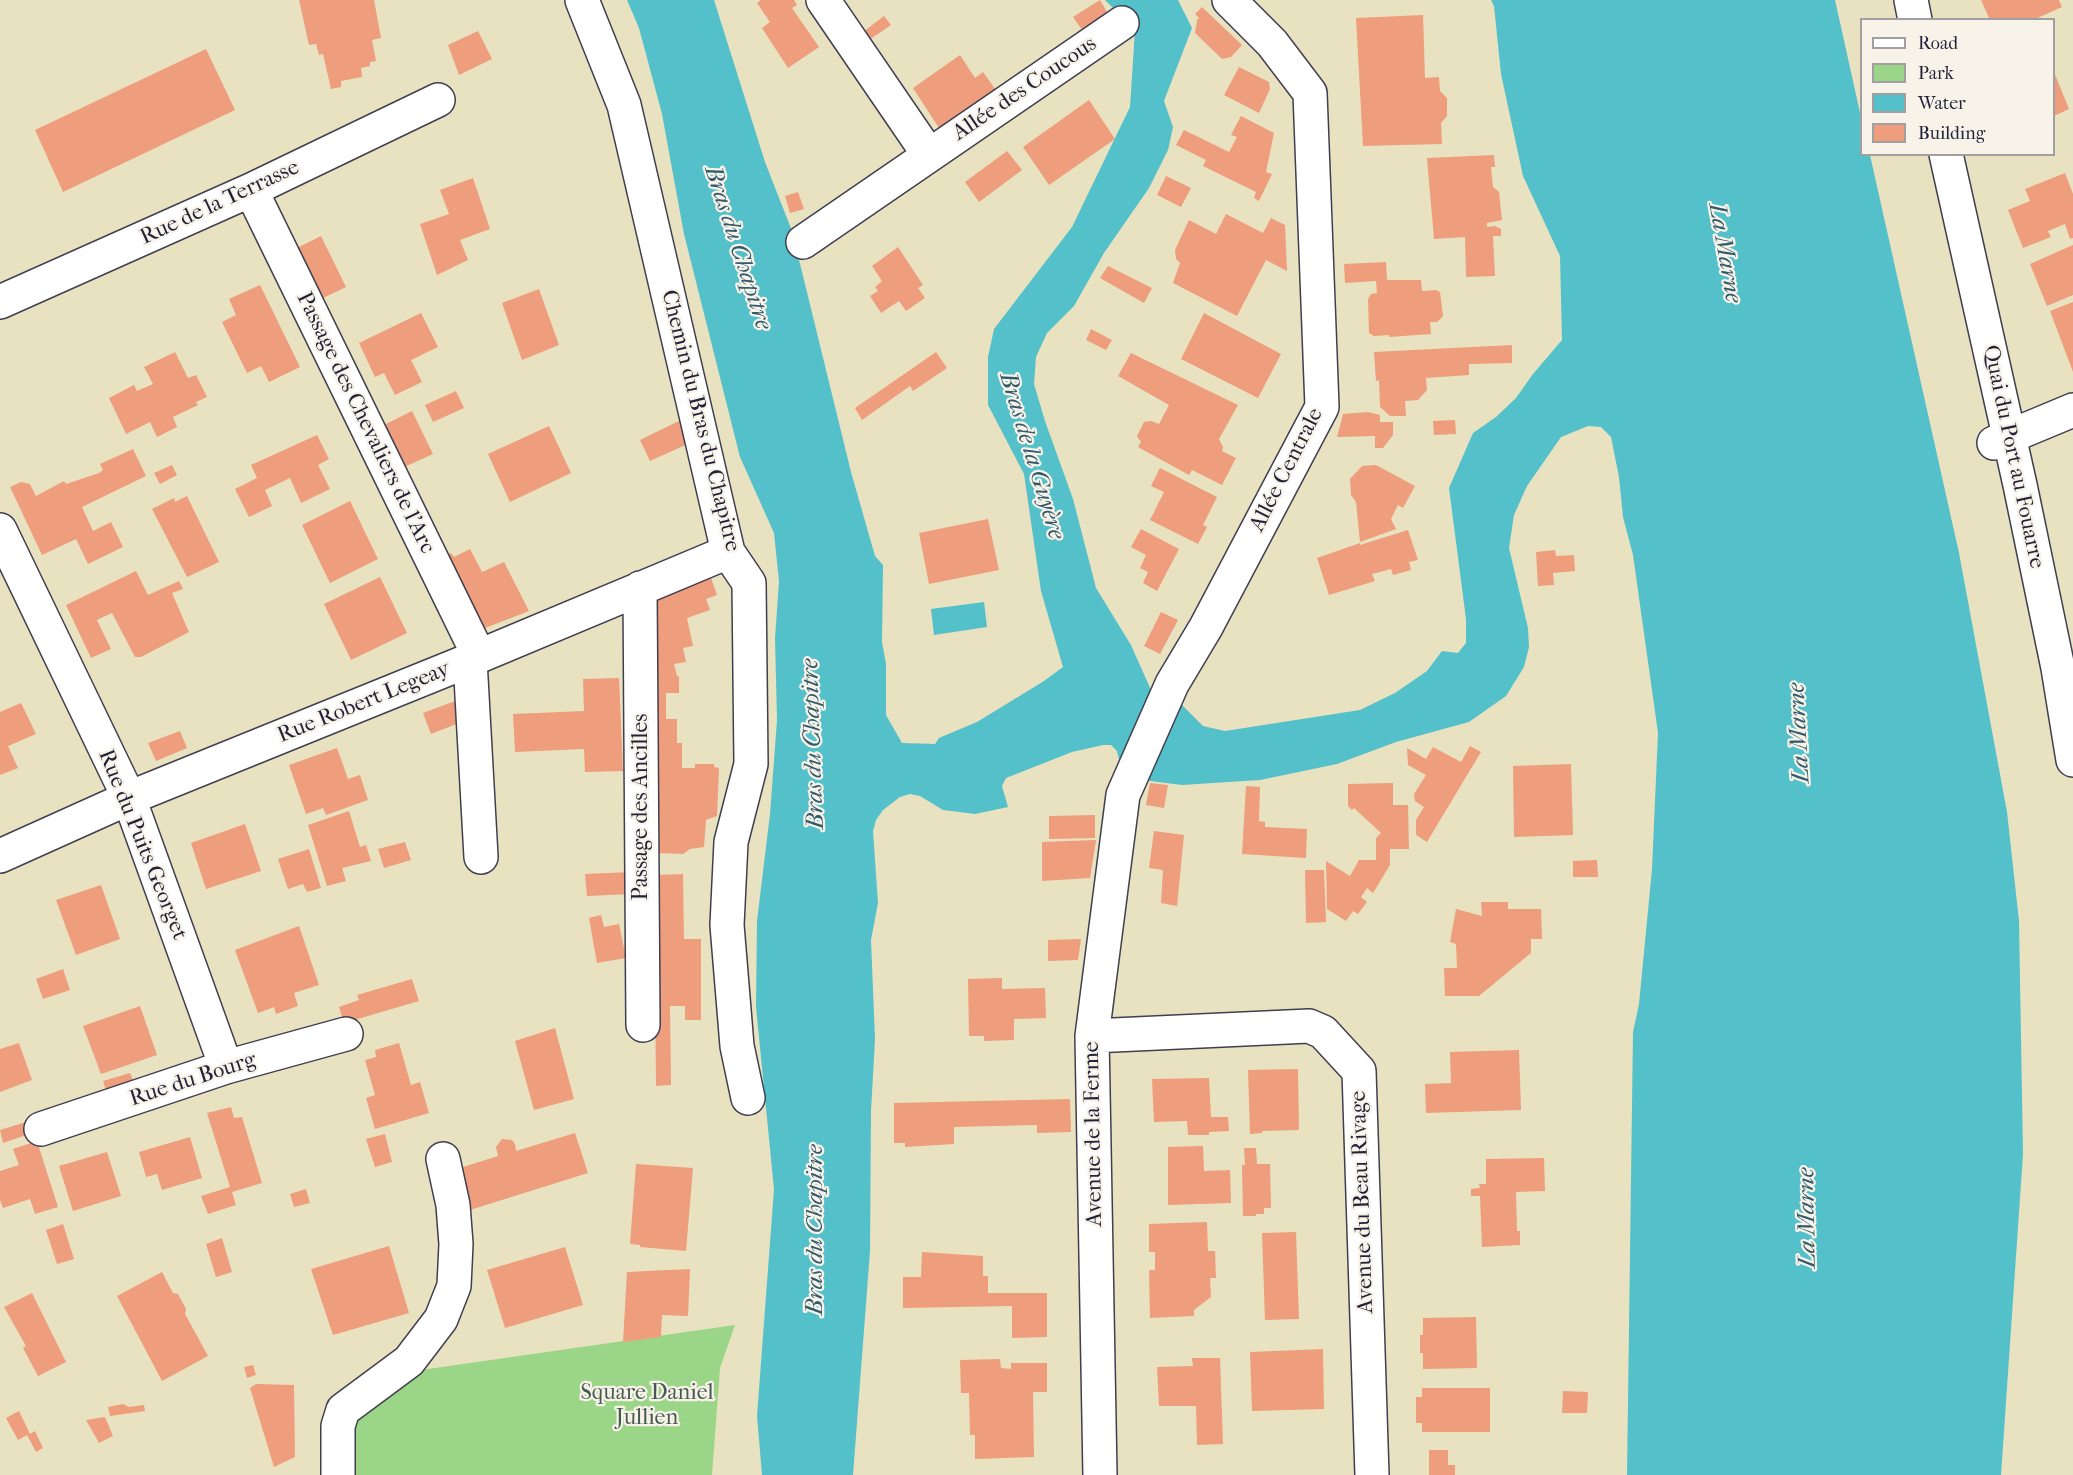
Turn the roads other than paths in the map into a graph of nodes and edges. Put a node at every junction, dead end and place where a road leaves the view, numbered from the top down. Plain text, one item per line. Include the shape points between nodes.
1 (582, 0) edge
2 (823, 0) edge
3 (1229, 0) edge
4 (1911, 0) edge
5 (1915, 18) edge
6 (1122, 23) dead end
7 (438, 100) dead end
8 (929, 155) junction
9 (1946, 156) edge
10 (251, 190) junction
11 (802, 242) dead end
12 (0, 302) edge
13 (2073, 410) edge
14 (2001, 440) junction
15 (0, 530) edge
16 (728, 552) junction
17 (640, 588) junction
18 (475, 658) junction
19 (2073, 760) edge
20 (1123, 795) joint
21 (129, 798) junction
22 (0, 856) edge
23 (481, 857) dead end
24 (643, 1025) dead end
25 (346, 1034) dead end
26 (1092, 1036) junction
27 (226, 1067) junction
28 (748, 1098) dead end
29 (41, 1129) dead end
30 (443, 1159) dead end
31 (338, 1475) edge
32 (1100, 1475) edge
33 (1372, 1475) edge

1 - 16 street, Chemin du Bras du Chapitre via 624,105
2 - 8 street, Allée des Coucous
3 - 20 street, Allée Centrale via 1272,43 1310,93 1322,407 1172,684
4 - 5 street
6 - 8 street, Allée des Coucous
7 - 10 street, Rue de la Terrasse
8 - 11 street, Allée des Coucous
9 - 14 street, Quai du Port au Fouarre
10 - 12 street, Rue de la Terrasse
10 - 18 street, Passage des Chevaliers de l'Arc
13 - 14 street
14 - 19 street, Quai du Port au Fouarre via 2058,668
15 - 21 street, Rue du Puits Georget
16 - 17 street, Rue Robert Legeay
16 - 28 street, Chemin du Bras du Chapitre via 749,583 751,764 731,842 727,925 737,1046
17 - 18 street, Rue Robert Legeay
17 - 24 street, Passage des Ancilles
18 - 21 street, Rue Robert Legeay
18 - 23 street
20 - 26 street, Avenue de la Ferme
21 - 22 street, Rue Robert Legeay
21 - 27 street, Rue du Puits Georget
25 - 27 street, Rue du Bourg
26 - 32 street, Avenue de la Ferme
26 - 33 street, Avenue du Beau Rivage via 1309,1026 1323,1032 1359,1071
27 - 29 street, Rue du Bourg
30 - 31 street via 453,1205 454,1286 441,1319 409,1361 343,1410 338,1426

